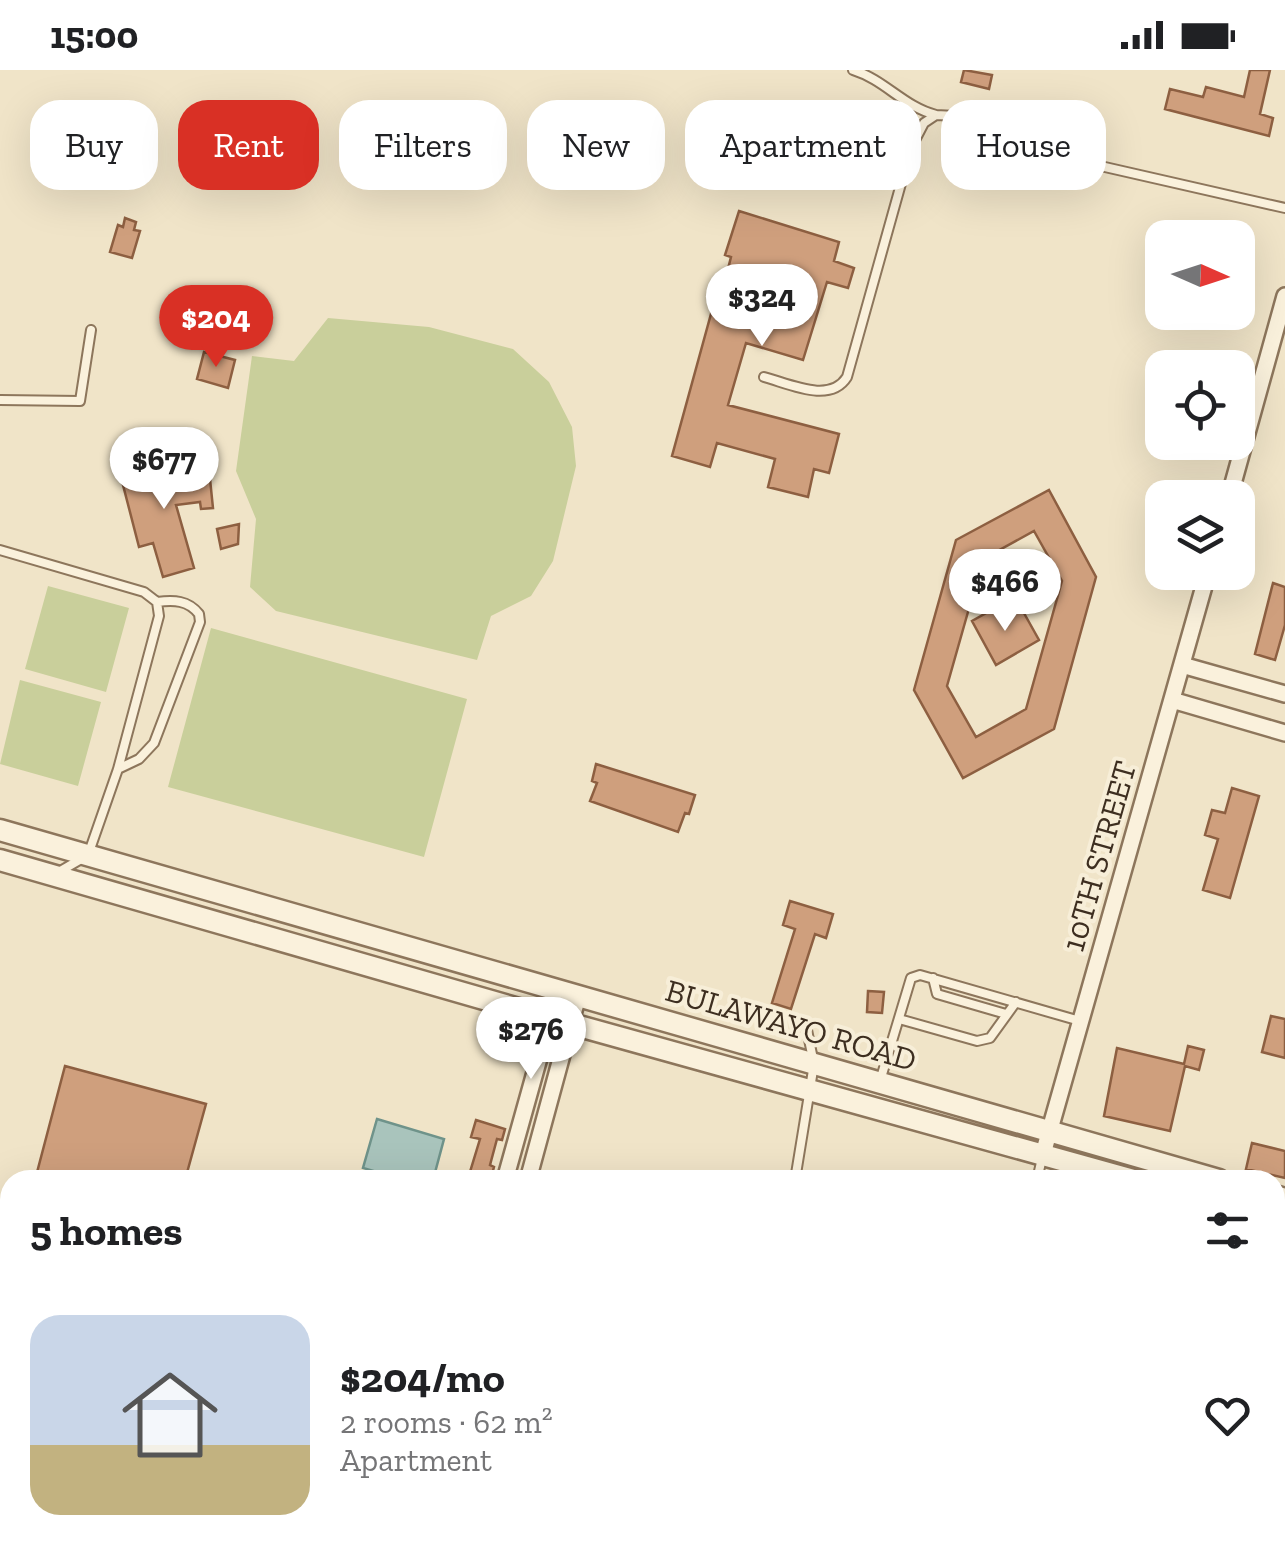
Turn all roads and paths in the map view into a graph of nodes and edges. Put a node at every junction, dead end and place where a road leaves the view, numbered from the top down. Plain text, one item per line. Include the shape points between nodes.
1 (853, 70) edge
2 (936, 115) junction
3 (1283, 210) edge
4 (1285, 296) edge
5 (91, 330) dead end
6 (764, 377) dead end
7 (0, 400) edge
8 (1234, 480) edge
9 (0, 550) edge
10 (1203, 590) edge
11 (156, 602) junction
12 (1182, 665) junction
13 (1285, 694) edge
14 (1172, 700) junction
15 (1285, 732) edge
16 (118, 769) junction
17 (0, 830) edge
18 (88, 855) junction
19 (0, 860) edge
20 (52, 875) junction
21 (102, 889) junction
22 (933, 978) junction
23 (568, 993) junction
24 (1016, 1002) junction
25 (1006, 1014) junction
26 (899, 1019) junction
27 (560, 1021) junction
28 (1080, 1021) junction
29 (806, 1024) dead end
30 (814, 1064) junction
31 (880, 1082) junction
32 (808, 1091) junction
33 (1049, 1131) junction
34 (1044, 1154) junction
35 (508, 1170) edge
36 (530, 1170) edge
37 (796, 1170) edge
38 (1040, 1170) edge
39 (1099, 1170) edge
40 (1185, 1170) edge

1 - 2 lane
2 - 3 lane via 956,116 1061,157
2 - 6 lane via 911,148 840,388 827,393
4 - 8 street
5 - 7 lane via 80,401
9 - 11 lane via 144,592
10 - 12 street, 10TH STREET
11 - 16 lane via 159,616
11 - 16 lane via 188,604 200,622 154,743
12 - 13 street
12 - 14 street, 10TH STREET
14 - 15 street
14 - 28 street, 10TH STREET
16 - 18 lane
17 - 18 street, BULAWAYO ROAD
18 - 20 lane
18 - 21 lane
18 - 23 street, BULAWAYO ROAD
19 - 20 street, BULAWAYO ROAD
20 - 21 street, BULAWAYO ROAD
21 - 27 street, BULAWAYO ROAD
22 - 24 lane
22 - 25 lane via 937,994
22 - 26 lane via 912,978
23 - 27 street
23 - 30 street, BULAWAYO ROAD
24 - 25 lane
24 - 28 lane
25 - 26 lane via 990,1038 977,1041
26 - 31 lane
27 - 32 street, BULAWAYO ROAD
27 - 35 street
27 - 36 street
28 - 33 street, 10TH STREET
29 - 30 lane
30 - 31 street, BULAWAYO ROAD
30 - 32 lane
31 - 33 street, BULAWAYO ROAD
32 - 34 street, BULAWAYO ROAD
32 - 37 lane
33 - 34 street, 10TH STREET
33 - 40 street, BULAWAYO ROAD
34 - 38 lane
34 - 39 street, BULAWAYO ROAD

